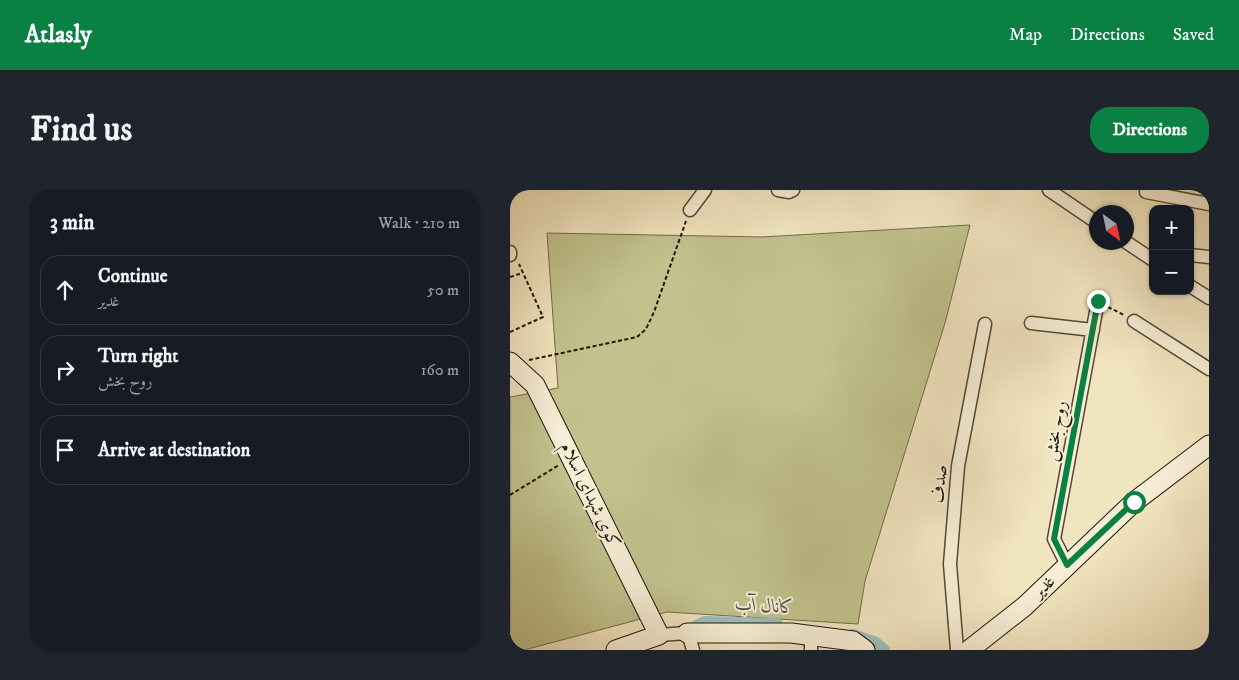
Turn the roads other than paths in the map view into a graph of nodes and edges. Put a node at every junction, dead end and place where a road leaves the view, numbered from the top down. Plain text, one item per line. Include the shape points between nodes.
1 (705, 190) edge
2 (778, 190) edge
3 (793, 190) edge
4 (1049, 190) edge
5 (1146, 192) dead end
6 (1209, 204) edge
7 (690, 210) road end
8 (1089, 217) edge
9 (1134, 246) edge
10 (1134, 248) edge
11 (1149, 249) edge
12 (1194, 255) edge
13 (1149, 257) edge
14 (1209, 257) edge
15 (1194, 289) edge
16 (1209, 298) edge
17 (1098, 301) road end
18 (1134, 321) road end
19 (1031, 323) dead end
20 (985, 324) dead end
21 (1093, 330) junction
22 (511, 363) edge
23 (1209, 369) edge
24 (1209, 445) edge
25 (1067, 565) junction
26 (681, 637) edge
27 (811, 643) edge
28 (616, 650) edge
29 (865, 650) edge
30 (957, 650) edge
31 (969, 650) edge

1 - 7 street
2 - 3 street
4 - 8 street
5 - 6 street
9 - 11 street
10 - 13 street
12 - 14 street
15 - 16 street
17 - 21 street, روح بخش
18 - 23 street
19 - 21 street
20 - 30 street, صدف via 958,466 950,564
21 - 25 street, روح بخش via 1054,539
22 - 26 main road, کوی شهدای اسلام via 535,385 572,457
24 - 25 main road, غدیر via 1134,502
25 - 31 main road, غدیر via 1025,606
26 - 27 main road via 791,633
26 - 28 main road
27 - 29 main road via 853,641

